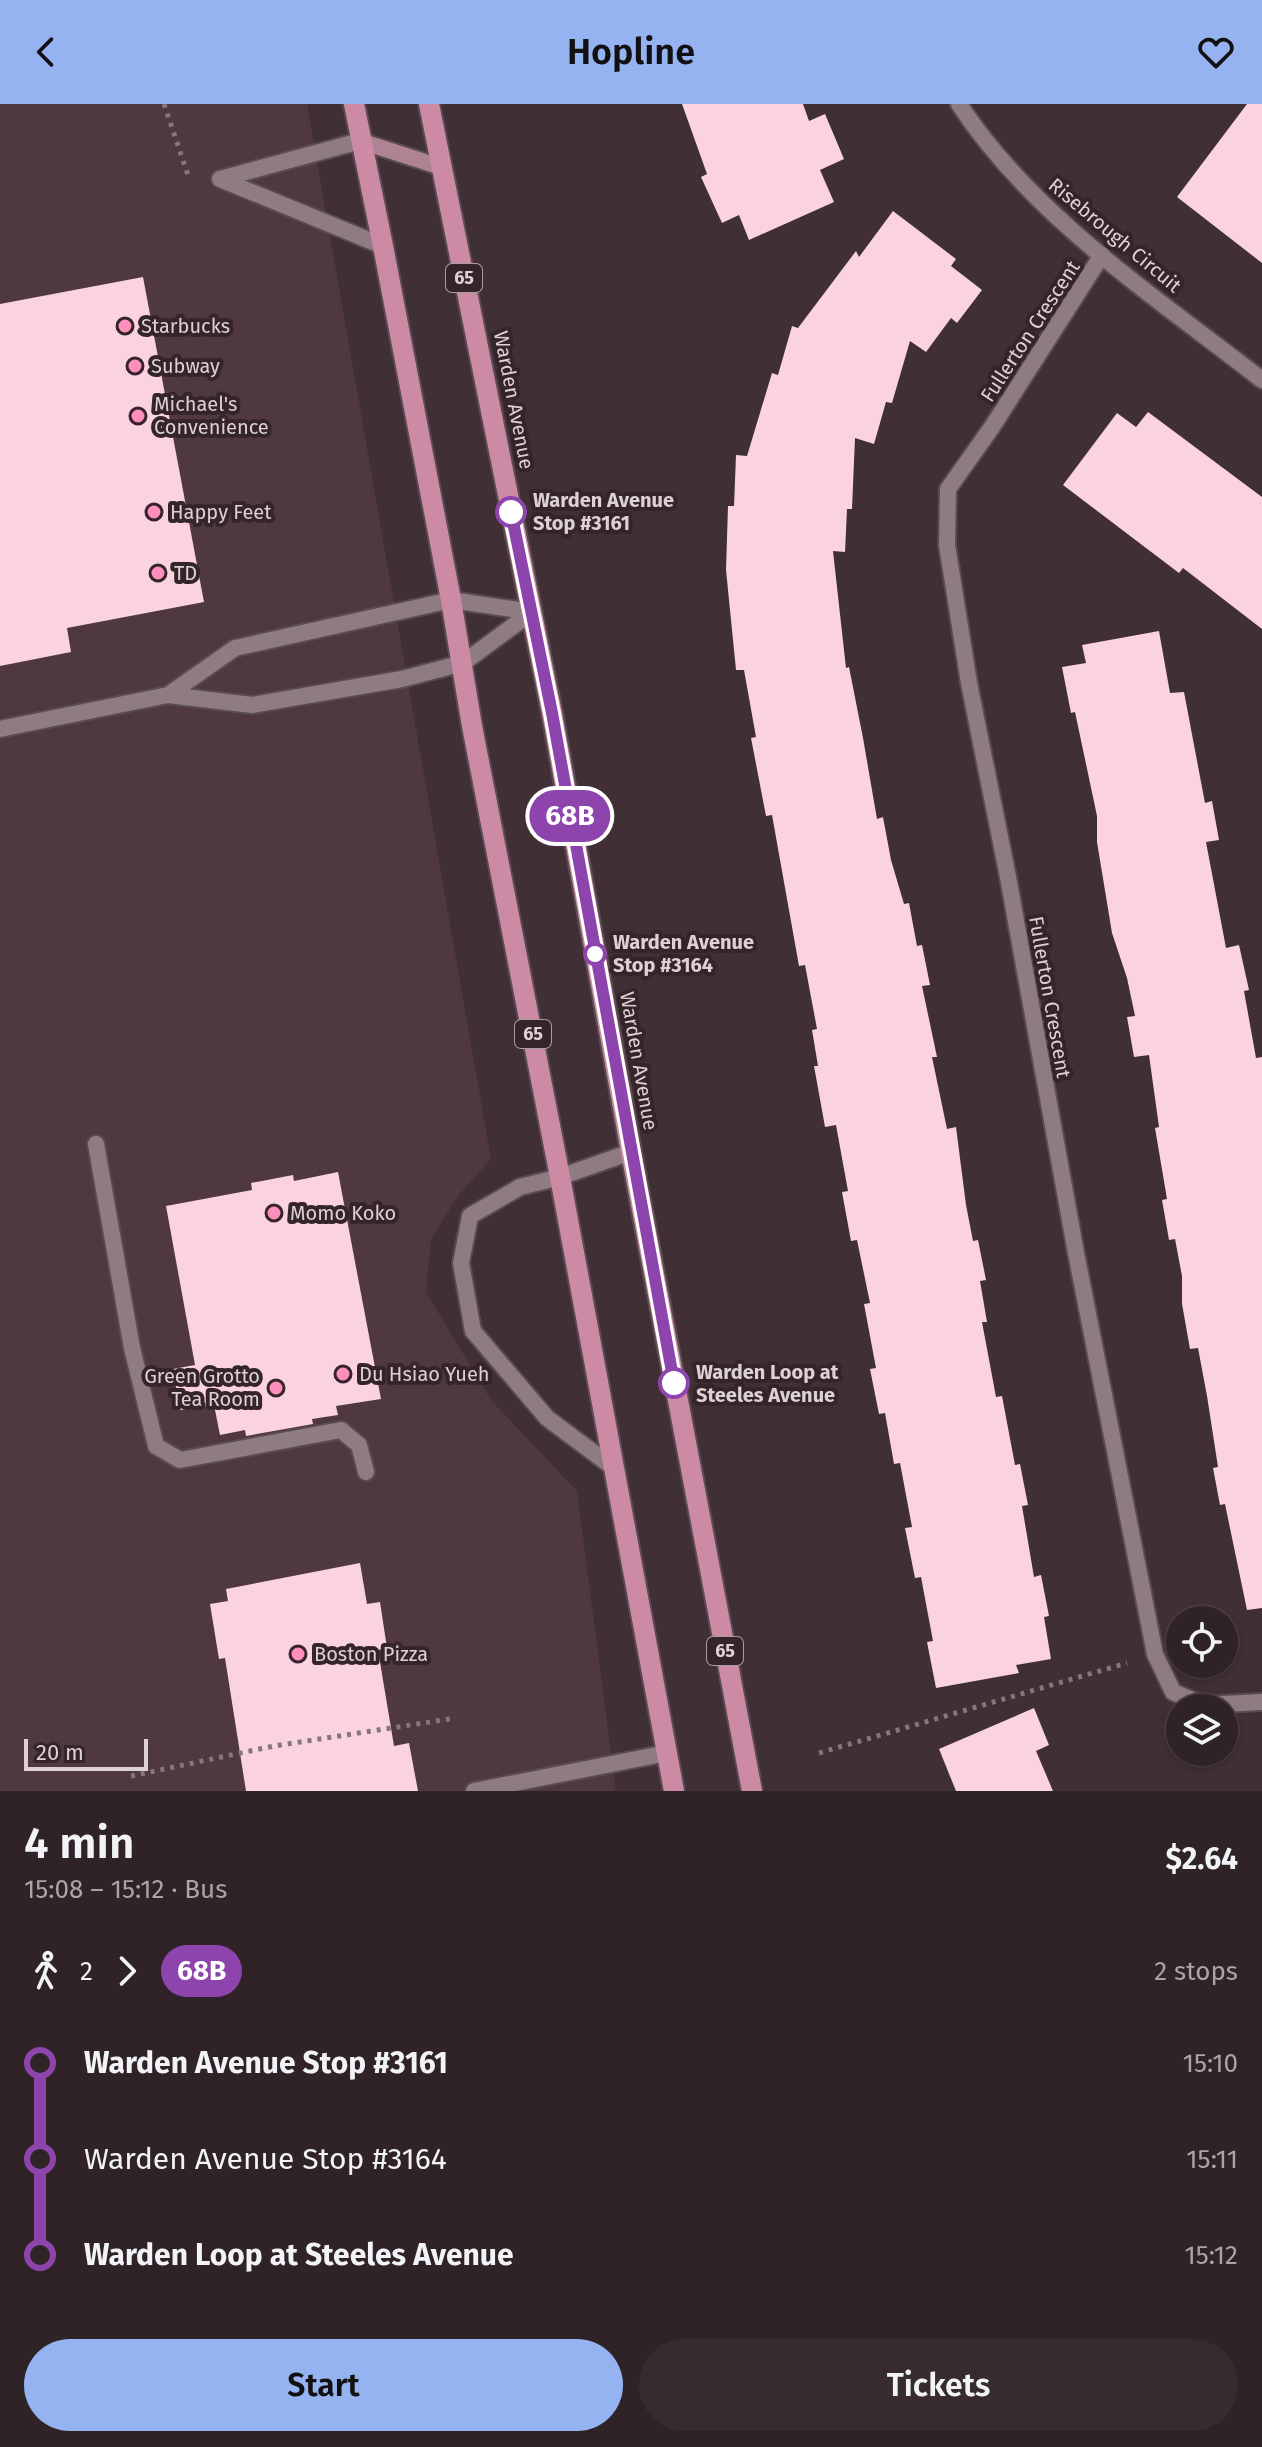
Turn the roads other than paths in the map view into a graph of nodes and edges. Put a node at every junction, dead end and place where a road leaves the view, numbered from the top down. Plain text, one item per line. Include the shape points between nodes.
1 (354, 104) edge
2 (429, 104) edge
3 (959, 104) edge
4 (360, 141) junction
5 (441, 167) junction
6 (383, 246) junction
7 (1102, 255) junction
8 (1262, 380) edge
9 (451, 600) junction
10 (532, 612) junction
11 (463, 663) junction
12 (168, 695) junction
13 (0, 729) edge
14 (96, 1144) dead end
15 (631, 1152) junction
16 (560, 1177) junction
17 (614, 1468) junction
18 (366, 1472) dead end
19 (1262, 1702) edge
20 (667, 1753) junction
21 (474, 1791) edge
22 (674, 1791) edge
23 (752, 1791) edge

1 - 4 main road, 65
2 - 5 main road, Warden Avenue / 65
3 - 7 street, Risebrough Circuit via 1016,178
4 - 5 main road
4 - 6 main road, 65
4 - 6 street via 220,179
5 - 10 main road, Warden Avenue / 65
6 - 9 main road, 65
7 - 8 street, Risebrough Circuit
7 - 19 street, Fullerton Crescent via 948,489 947,545 1155,1654 1173,1692 1204,1705
9 - 10 street
9 - 11 main road, 65
9 - 12 street via 235,648
10 - 11 street
10 - 15 main road, Warden Avenue / 65
11 - 12 street via 252,705
11 - 16 main road, 65
12 - 13 street
14 - 18 street via 132,1348 156,1446 180,1460 341,1430 359,1445
15 - 16 street
15 - 23 main road, Warden Avenue / 65
16 - 17 main road, 65
16 - 17 street via 520,1187 470,1216 461,1263 473,1331 547,1418
17 - 20 main road, 65
20 - 21 street
20 - 22 main road, 65

